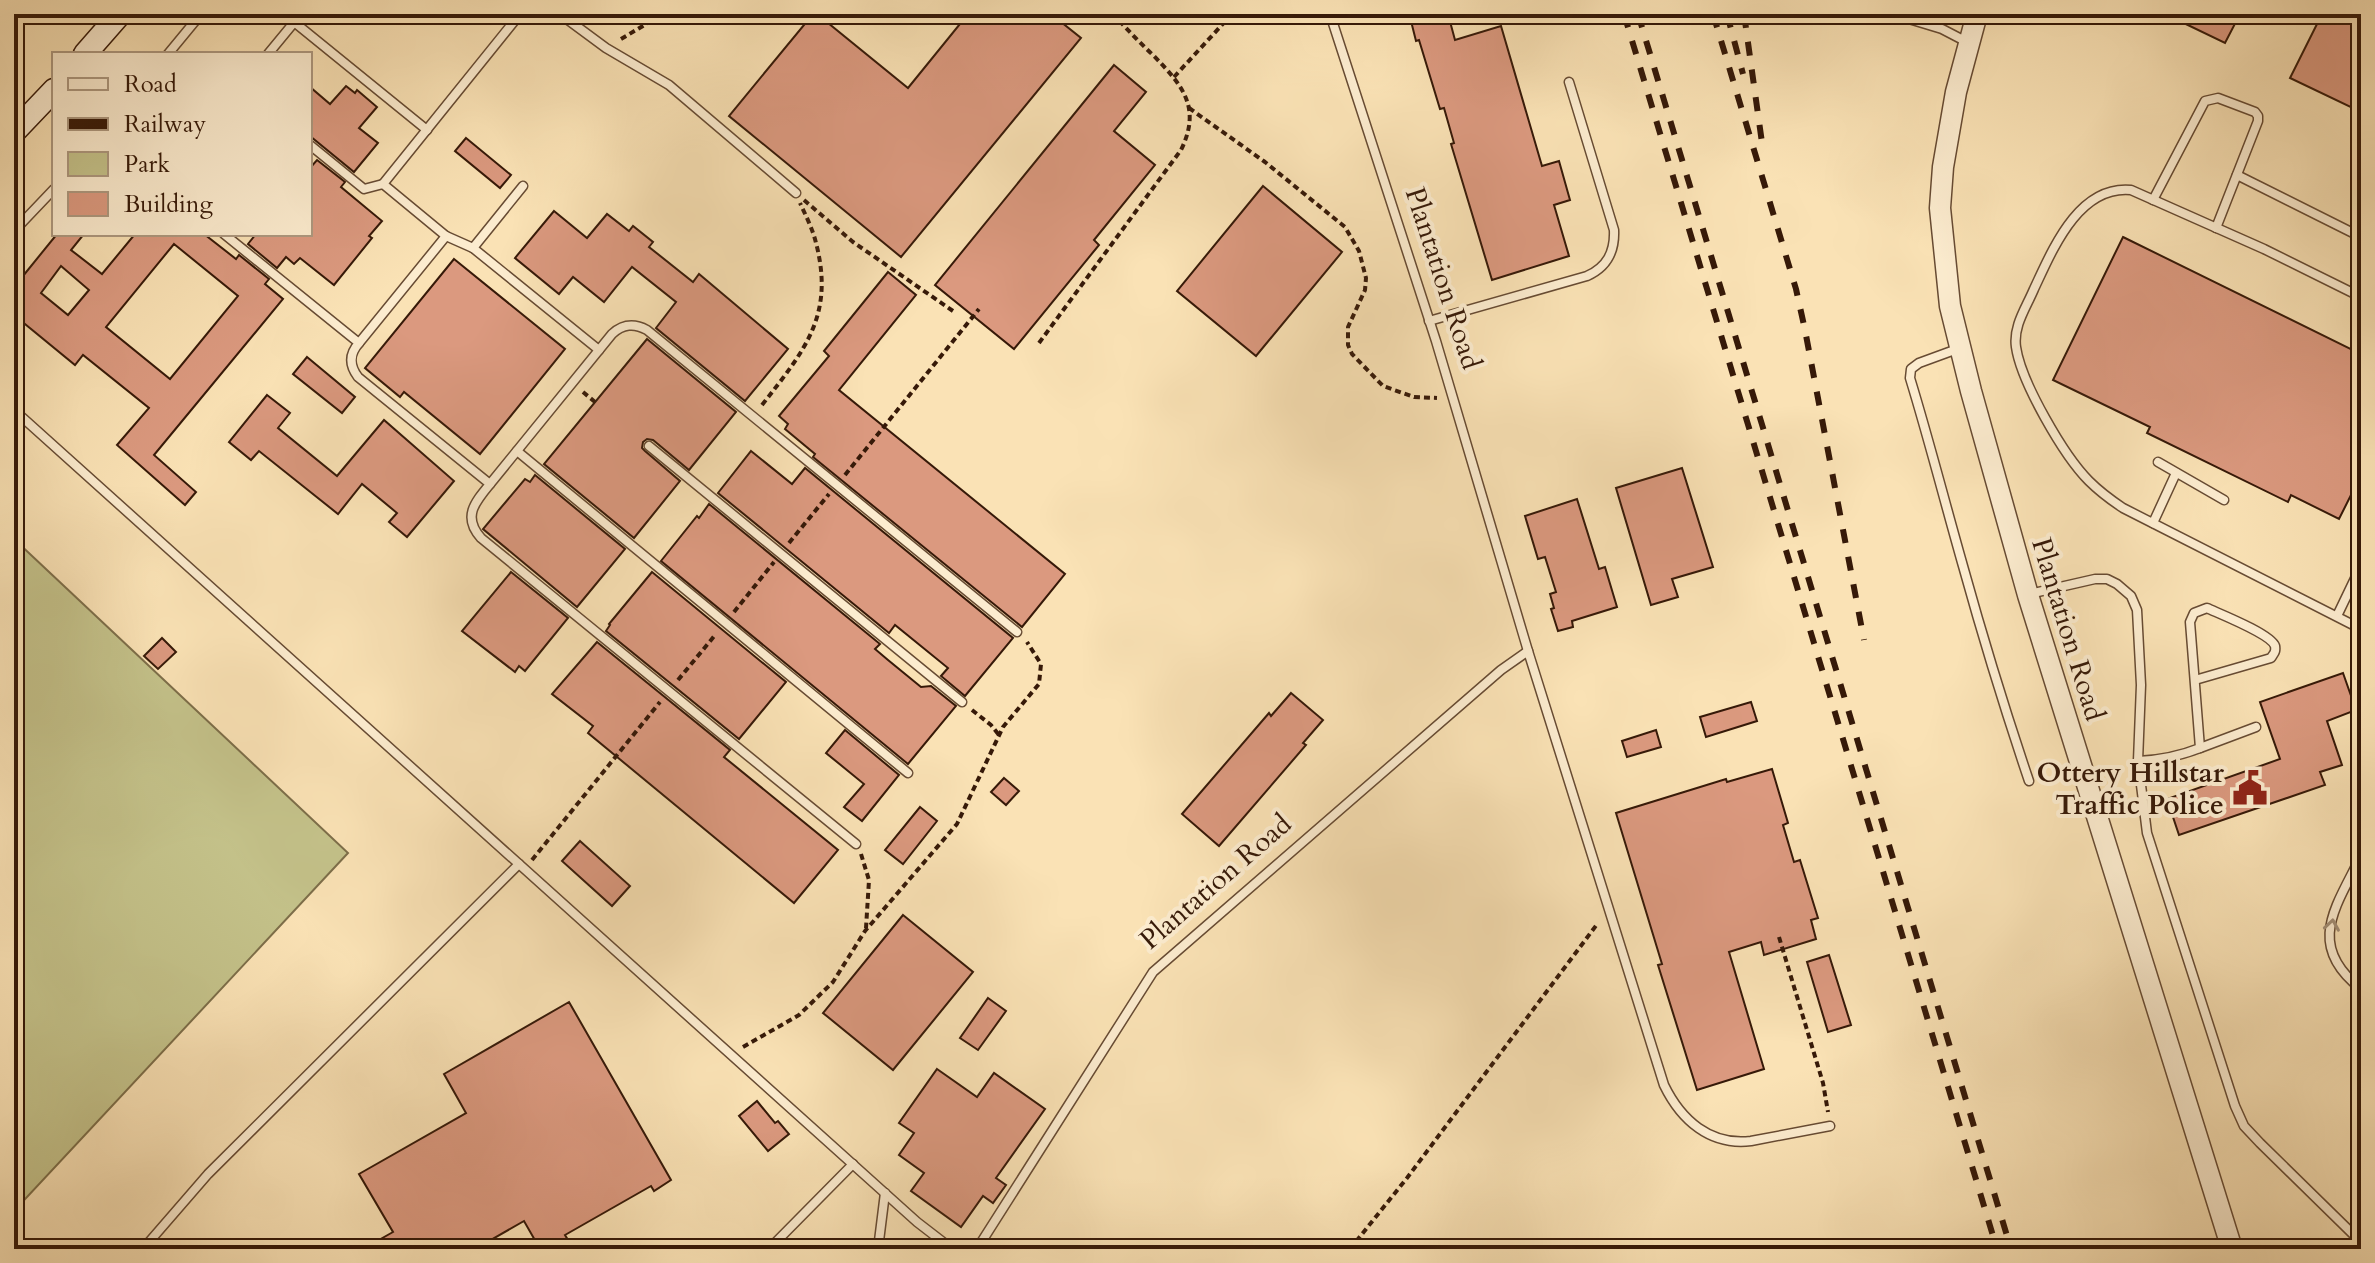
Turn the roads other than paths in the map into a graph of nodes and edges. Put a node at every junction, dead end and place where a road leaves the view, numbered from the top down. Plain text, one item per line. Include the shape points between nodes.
1 (120, 14) edge
2 (201, 14) edge
3 (301, 14) edge
4 (520, 14) edge
5 (560, 14) edge
6 (1330, 14) edge
7 (1904, 14) edge
8 (1977, 14) edge
9 (294, 22) junction
10 (1968, 43) junction
11 (87, 52) edge
12 (170, 52) edge
13 (270, 52) edge
14 (1569, 82) dead end
15 (52, 92) edge
16 (17, 124) edge
17 (427, 130) junction
18 (312, 147) edge
19 (2237, 175) junction
20 (383, 184) junction
21 (523, 186) dead end
22 (52, 191) edge
23 (796, 193) road end
24 (2153, 200) junction
25 (2216, 228) junction
26 (14, 231) edge
27 (226, 236) edge
28 (446, 236) junction
29 (2361, 237) edge
30 (473, 248) junction
31 (2361, 297) edge
32 (1429, 321) junction
33 (359, 343) junction
34 (1961, 348) junction
35 (599, 350) junction
36 (14, 410) edge
37 (649, 446) dead end
38 (517, 451) junction
39 (2158, 462) dead end
40 (2176, 473) junction
41 (490, 484) junction
42 (2224, 500) dead end
43 (2153, 523) junction
44 (2361, 566) edge
45 (2028, 595) junction
46 (2337, 616) junction
47 (2361, 629) edge
48 (1017, 632) road end
49 (1528, 651) junction
50 (2195, 680) junction
51 (962, 702) road end
52 (2256, 727) dead end
53 (2200, 748) junction
54 (2138, 761) junction
55 (908, 773) dead end
56 (2029, 781) dead end
57 (856, 844) road end
58 (2361, 856) edge
59 (522, 867) junction
60 (2361, 989) edge
61 (1830, 1126) road end
62 (853, 1164) junction
63 (885, 1193) junction
64 (2361, 1242) edge
65 (2227, 1248) edge
66 (143, 1249) edge
67 (769, 1249) edge
68 (878, 1249) edge
69 (952, 1249) edge
70 (977, 1249) edge

1 - 11 main road
2 - 12 lane
3 - 9 lane
4 - 17 lane
5 - 23 lane via 669,85
6 - 32 lane, Plantation Road
7 - 10 lane
8 - 10 street, Plantation Road
9 - 13 lane
9 - 17 lane
10 - 34 street, Plantation Road via 1949,128 1940,208 1950,306
14 - 32 lane via 1614,230 1609,259 1587,276
15 - 16 main road
17 - 20 lane
18 - 20 lane via 364,189
19 - 24 lane via 2258,116 2209,99
19 - 25 lane
19 - 29 lane
20 - 28 lane
21 - 30 lane
22 - 26 lane
24 - 25 lane
24 - 43 lane via 2119,189 2082,209 2052,250 2018,322 2015,343 2027,386 2086,478 2104,495
25 - 31 lane
27 - 33 lane
28 - 30 lane
28 - 33 lane
30 - 35 lane
32 - 49 lane, Plantation Road
33 - 41 lane via 350,360 358,377
34 - 45 street, Plantation Road
34 - 56 lane via 1919,363 1910,378
35 - 38 lane
35 - 48 lane via 616,330 640,326
36 - 59 lane
37 - 51 lane
38 - 41 lane
38 - 55 lane
39 - 40 lane
40 - 42 lane
40 - 43 lane
41 - 57 lane via 472,509 476,532
43 - 46 lane
44 - 46 lane
45 - 54 lane via 2107,579 2131,596 2137,610 2140,661
45 - 65 street, Plantation Road
46 - 47 lane
49 - 61 lane, Plantation Road via 1664,1085 1678,1109 1710,1136 1741,1143
49 - 70 lane, Plantation Road via 1153,972
50 - 50 lane via 2190,622 2200,609 2274,645 2271,658
50 - 53 lane
52 - 53 lane
53 - 54 lane
54 - 64 lane via 2147,833 2244,1126
60 -> 58 lane via 2334,959 2329,932
59 - 62 lane
59 - 66 lane via 208,1174
62 - 63 lane
62 - 67 lane
63 - 68 lane
63 - 69 lane

